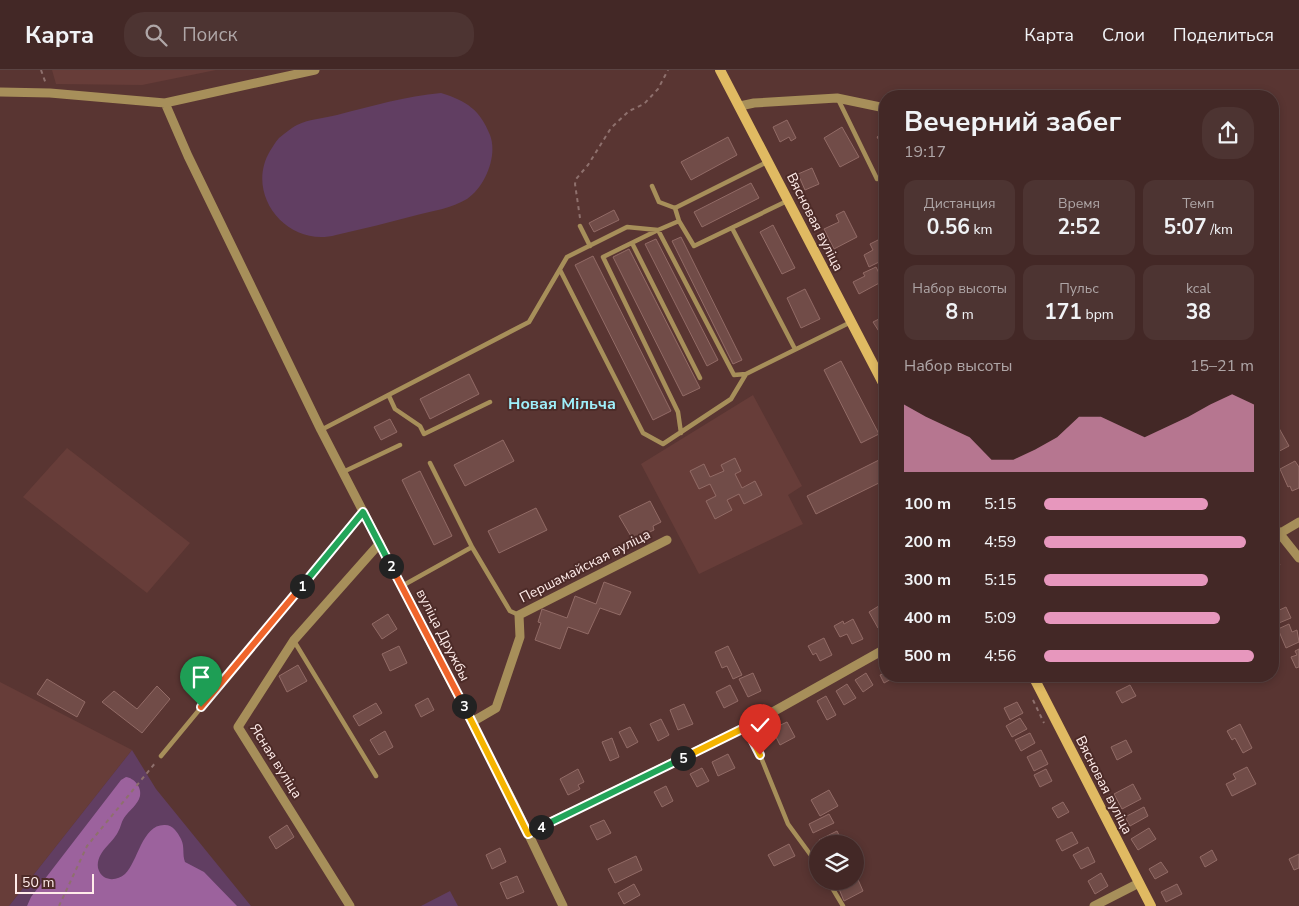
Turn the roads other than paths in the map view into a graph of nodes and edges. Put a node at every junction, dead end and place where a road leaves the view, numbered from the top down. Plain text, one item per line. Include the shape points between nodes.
1 (315, 70) edge
2 (720, 70) edge
3 (0, 92) edge
4 (838, 98) junction
5 (165, 103) junction
6 (740, 106) junction
7 (879, 107) edge
8 (768, 161) junction
9 (877, 179) dead end
10 (652, 186) dead end
11 (788, 200) junction
12 (676, 208) junction
13 (678, 221) junction
14 (580, 226) road end
15 (732, 228) junction
16 (658, 230) junction
17 (632, 243) junction
18 (590, 246) junction
19 (560, 270) junction
20 (851, 322) junction
21 (795, 349) junction
22 (746, 374) junction
23 (879, 376) edge
24 (700, 378) dead end
25 (388, 396) junction
26 (490, 402) dead end
27 (321, 430) junction
28 (681, 433) junction
29 (400, 445) dead end
30 (430, 463) dead end
31 (343, 472) junction
32 (363, 512) junction
33 (1299, 522) edge
34 (1279, 535) edge
35 (1279, 538) edge
36 (667, 540) dead end
37 (380, 544) junction
38 (472, 546) junction
39 (1299, 558) edge
40 (402, 586) junction
41 (519, 615) junction
42 (294, 640) junction
43 (879, 652) edge
44 (1036, 682) edge
45 (472, 722) junction
46 (746, 727) junction
47 (161, 756) road end
48 (376, 776) dead end
49 (528, 834) junction
50 (809, 853) edge
51 (1139, 883) junction
52 (833, 890) edge
53 (350, 906) edge
54 (564, 906) edge
55 (843, 906) edge
56 (1094, 906) edge
57 (1151, 906) edge

1 - 5 street
2 - 6 street, Вясновая вуліца
3 - 5 street
4 - 6 street
4 - 7 street
4 - 9 lane
5 - 27 street, вуліца Дружбы
6 - 8 street, Вясновая вуліца
8 - 11 street, Вясновая вуліца
8 - 12 lane
10 - 12 lane via 659,202
11 - 15 lane
11 - 20 street, Вясновая вуліца
12 - 13 lane
13 - 15 lane via 694,246
13 - 16 lane
14 - 18 lane
15 - 21 lane
16 - 17 lane
16 - 18 lane via 627,227
16 - 22 lane via 734,375
17 - 24 lane
17 - 28 lane via 602,257 678,412
18 - 19 lane via 567,257
19 - 25 lane via 529,322
19 - 28 lane via 643,433 662,444
20 - 21 lane
20 - 23 street, Вясновая вуліца
21 - 22 lane
22 - 28 lane via 731,399
25 - 26 lane via 395,409 420,426 424,434
25 - 27 lane
27 - 31 street, вуліца Дружбы
29 - 31 lane
30 - 38 lane
31 - 32 street, вуліца Дружбы
32 - 37 street, вуліца Дружбы
32 - 47 lane
33 - 34 street
35 - 39 street
36 - 41 street, Першамайская вуліца
37 - 40 street, вуліца Дружбы
37 - 42 street, Ясная вуліца
38 - 40 lane
38 - 41 lane via 510,612
40 - 45 street, вуліца Дружбы
41 - 45 street, Першамайская вуліца via 520,637 496,708
42 - 48 lane
42 - 53 street, Ясная вуліца via 238,727
43 - 46 street
44 - 51 street, Вясновая вуліца
45 - 49 street, вуліца Дружбы
46 - 49 street
46 - 50 lane via 788,824
49 - 54 street, вуліца Дружбы
51 - 56 street
51 - 57 street, Вясновая вуліца
52 - 55 lane

